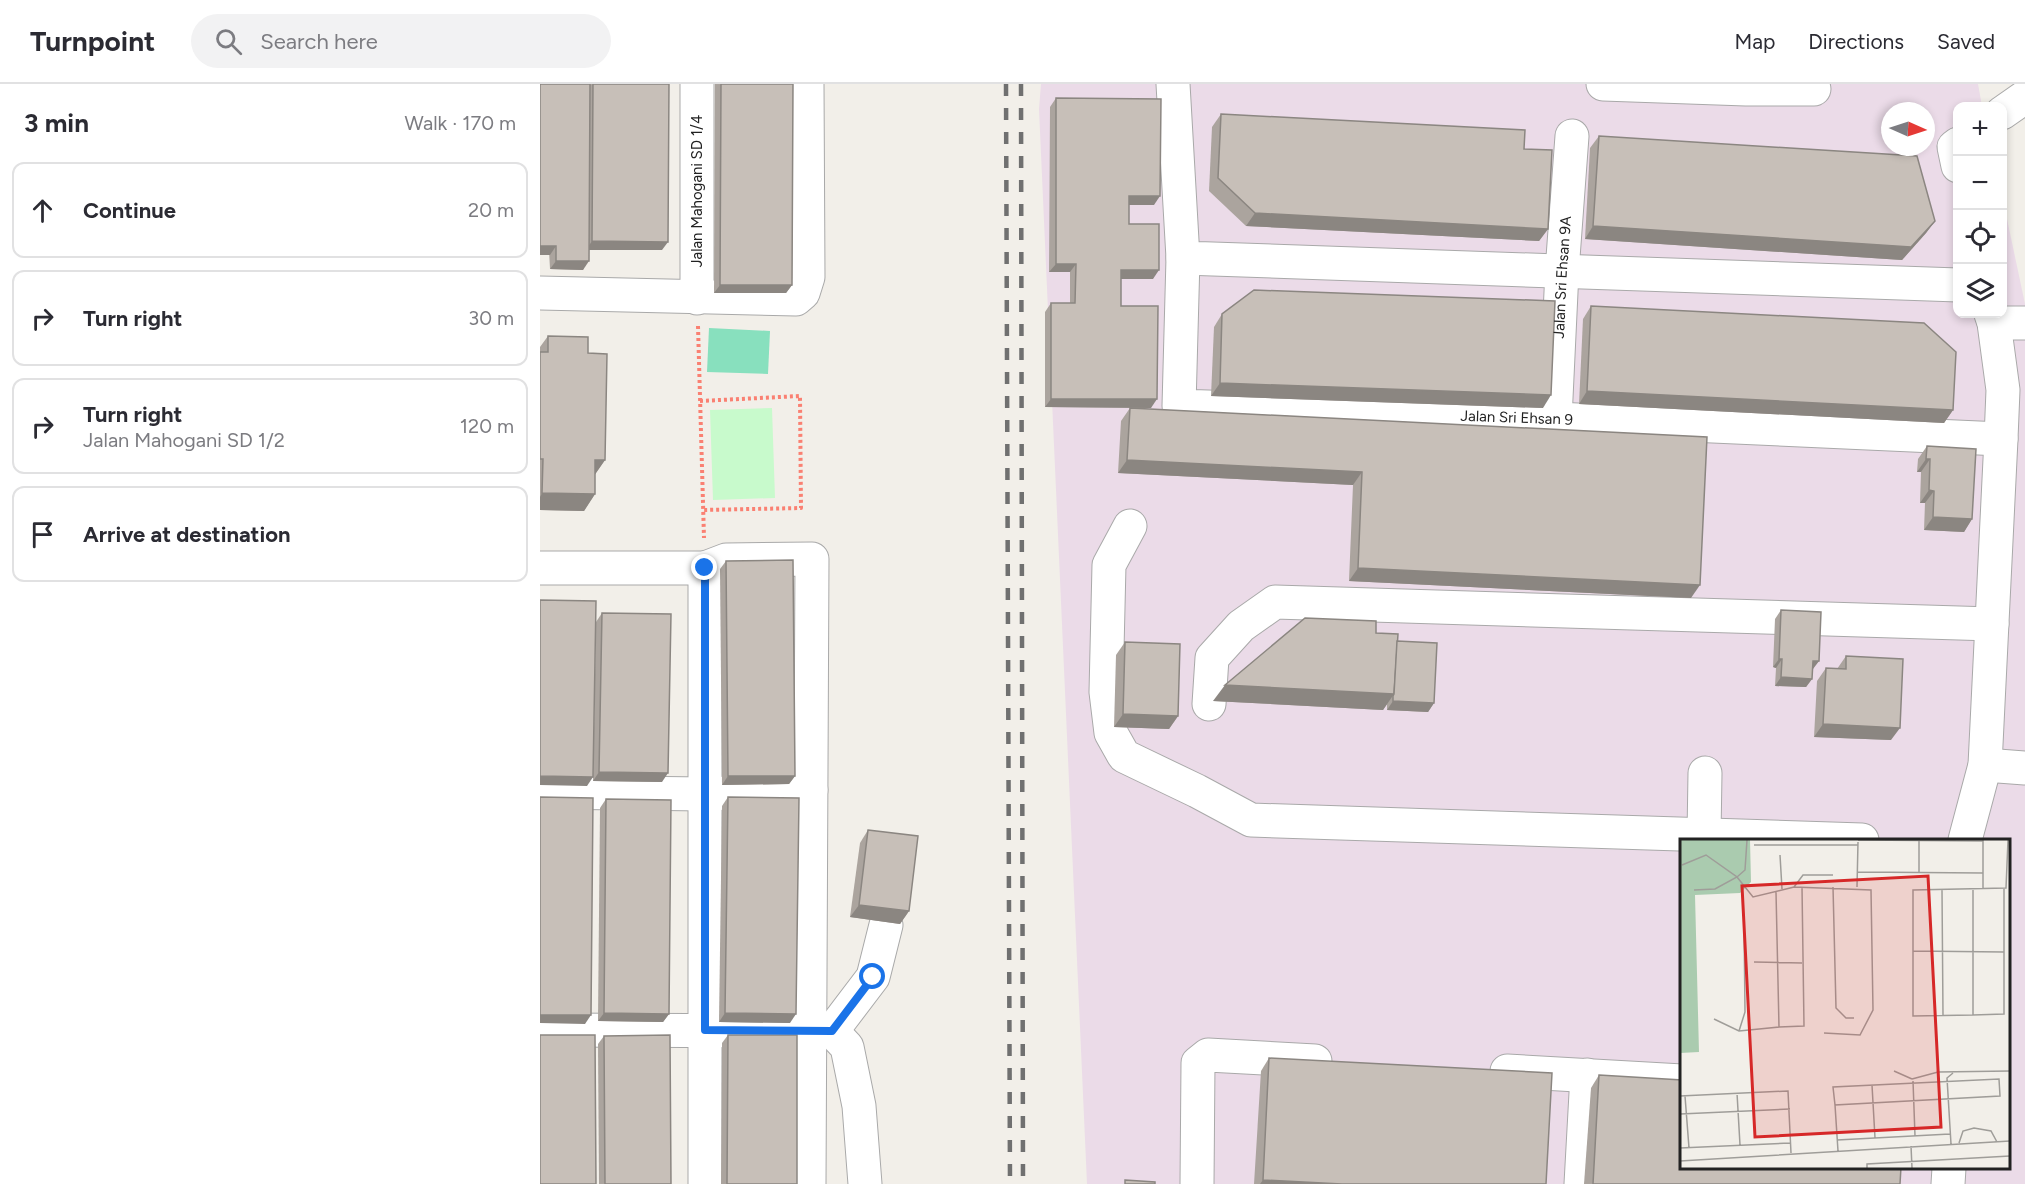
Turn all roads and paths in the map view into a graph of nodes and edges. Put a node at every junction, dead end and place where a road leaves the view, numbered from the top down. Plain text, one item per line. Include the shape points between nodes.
1 (697, 84) edge
2 (807, 84) edge
3 (1173, 84) edge
4 (1604, 84) edge
5 (1814, 89) dead end
6 (2025, 97) edge
7 (2007, 110) edge
8 (1572, 135) dead end
9 (1183, 258) junction
10 (1562, 271) junction
11 (1953, 285) edge
12 (540, 293) edge
13 (697, 298) junction
14 (2003, 320) edge
15 (2014, 395) edge
16 (700, 401) junction
17 (1555, 419) junction
18 (2001, 439) junction
19 (703, 510) junction
20 (704, 525) dead end
21 (1130, 526) dead end
22 (540, 568) edge
23 (705, 568) junction
24 (1992, 624) junction
25 (1209, 704) dead end
26 (1985, 765) junction
27 (2025, 768) edge
28 (1705, 773) dead end
29 (811, 790) junction
30 (540, 792) edge
31 (705, 794) junction
32 (1704, 835) junction
33 (1830, 839) edge
34 (1965, 839) edge
35 (886, 925) edge
36 (540, 1030) edge
37 (705, 1030) junction
38 (821, 1031) junction
39 (1350, 1063) edge
40 (1480, 1070) edge
41 (1587, 1075) junction
42 (1680, 1081) edge
43 (1949, 1169) edge
44 (705, 1184) edge
45 (809, 1184) edge
46 (865, 1184) edge
47 (1197, 1184) edge
48 (1581, 1184) edge
49 (1948, 1184) edge

1 - 13 street, Jalan Mahogani SD 1/4
2 - 13 street via 808,277 803,293 796,299
3 - 9 street, Jalan Sri Ehsan 9
4 - 5 street
6 - 7 street
8 - 10 street, Jalan Sri Ehsan 9A
9 - 10 street
9 - 17 street, Jalan Sri Ehsan 9 via 1179,406
10 - 11 street
10 - 17 street, Jalan Sri Ehsan 9A
12 - 13 street
13 - 16 path
14 - 15 street
15 - 18 street
16 - 19 path
16 - 19 path via 800,396 801,508
17 - 18 street, Jalan Sri Ehsan 9
18 - 24 street
19 - 20 path
21 - 32 street via 1109,565 1107,613 1106,692 1111,733 1124,756 1251,820
22 - 23 street
23 - 29 street via 726,560 812,559
23 - 31 street
24 - 25 street via 1275,602 1241,626 1212,658
24 - 26 street
26 - 27 street
26 - 34 street
28 - 32 street
29 - 31 street
29 - 38 street
30 - 31 street
31 - 37 street
32 - 33 street
35 - 38 street via 873,977
36 - 37 street
37 - 38 street
37 - 44 street
38 - 45 street
38 - 46 street via 847,1047 859,1106
39 - 47 street via 1208,1055 1198,1063
40 - 41 street
41 - 42 street
41 - 48 street
43 - 49 street

